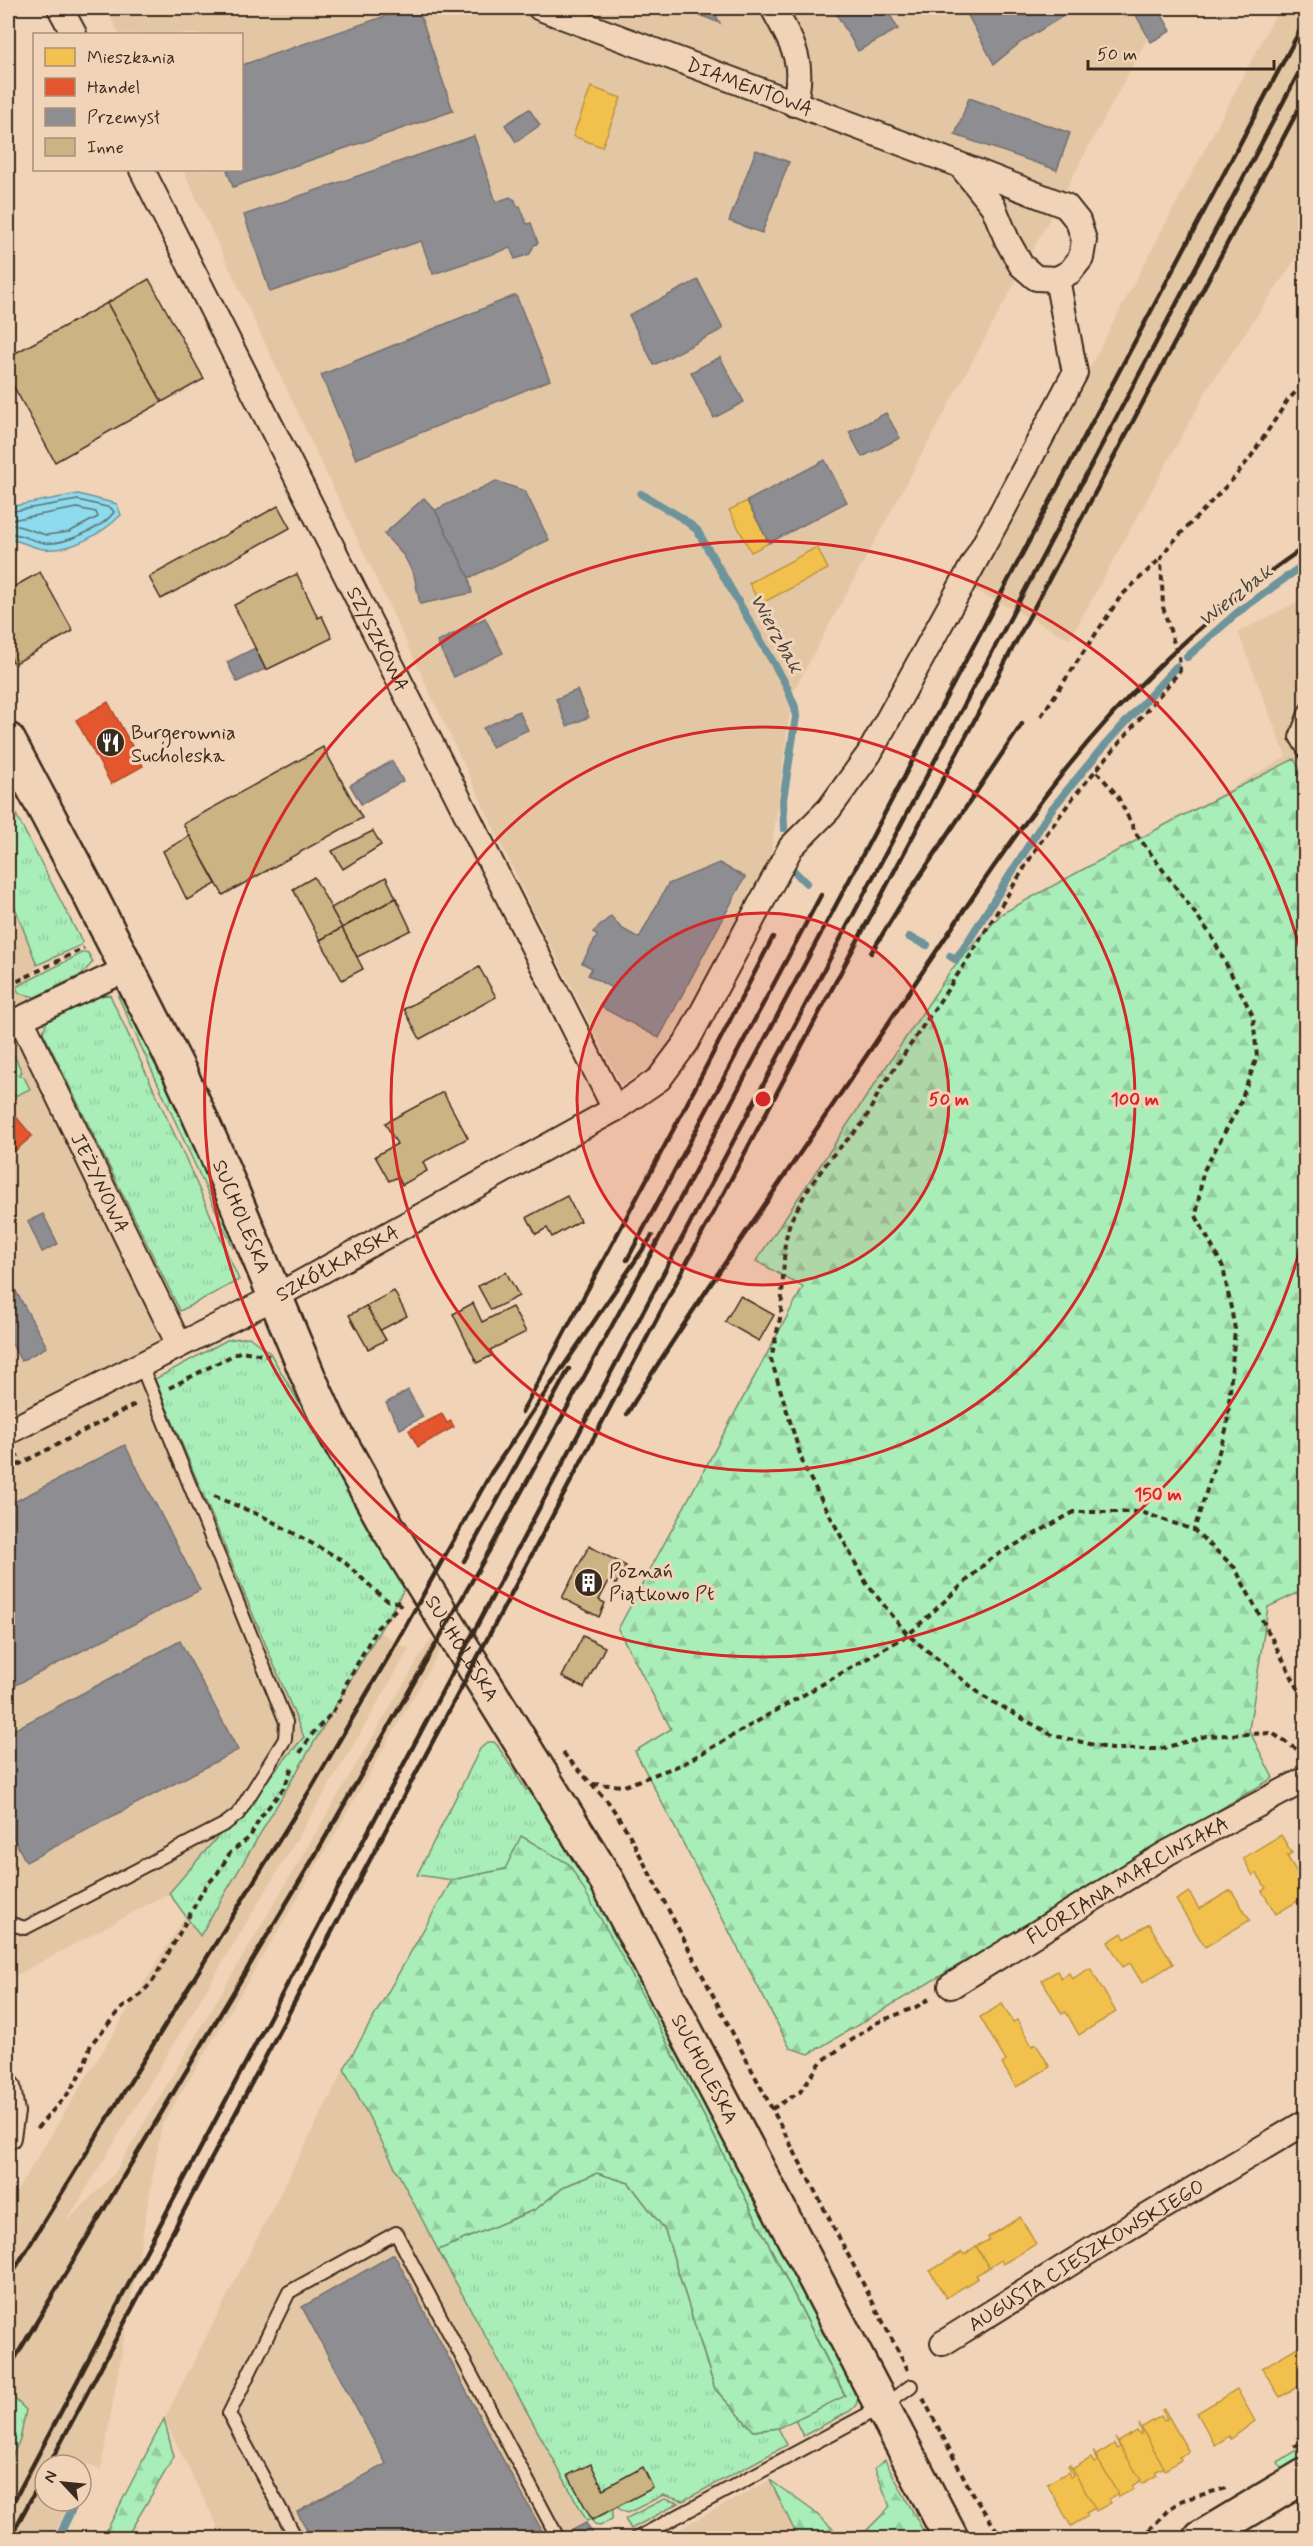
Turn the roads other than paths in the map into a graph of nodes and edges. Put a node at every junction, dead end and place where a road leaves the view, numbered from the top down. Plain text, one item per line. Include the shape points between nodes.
1 (60, 8) edge
2 (540, 8) edge
3 (773, 8) edge
4 (73, 33) edge
5 (794, 104) junction
6 (960, 165) junction
7 (143, 171) edge
8 (1057, 279) junction
9 (1305, 710) edge
10 (8, 740) edge
11 (1305, 754) edge
12 (116, 974) junction
13 (14, 1022) edge
14 (615, 1109) junction
15 (275, 1297) junction
16 (179, 1345) junction
17 (141, 1365) junction
18 (8, 1432) edge
19 (1305, 1779) edge
20 (8, 1923) edge
21 (951, 1986) road end
22 (8, 2087) edge
23 (1305, 2122) edge
24 (8, 2136) edge
25 (943, 2343) dead end
26 (913, 2384) road end
27 (883, 2406) junction
28 (1296, 2463) edge
29 (296, 2538) edge
30 (558, 2538) edge
31 (637, 2538) edge
32 (951, 2538) edge
33 (1201, 2538) edge

1 - 4 street
2 - 5 street, DIAMENTOWA
3 - 5 street via 799,64
5 - 6 street, DIAMENTOWA
6 - 8 street via 993,206 1021,265 1036,278
6 - 8 street, DIAMENTOWA via 1066,206 1078,221 1084,240 1081,258 1070,272
7 - 14 street, SZYSZKOWA
8 - 14 street, SZKÓŁKARSKA via 1075,373 1004,508 869,754 829,809 791,847 686,1044 659,1078
9 - 11 lane via 1296,737
10 - 12 street, SUCHOLESKA via 38,793
12 - 13 street, JEŻYNOWA
12 - 15 street, SUCHOLESKA via 181,1075
13 - 16 street, JEŻYNOWA
14 - 15 street, SZKÓŁKARSKA
15 - 16 street, SZKÓŁKARSKA
15 - 27 street, SUCHOLESKA via 328,1420 383,1518 607,1881
16 - 17 street, SZKÓŁKARSKA
17 - 18 street, SZKÓŁKARSKA
17 - 20 lane via 286,1722 285,1740 238,1814 225,1824 25,1928
19 - 21 street, FLORIANA MARCINIAKA via 1167,1853
22 - 24 street via 12,2112
23 - 25 street, AUGUSTA CIESZKOWSKIEGO
26 - 27 lane
27 - 31 lane
27 - 32 street, SUCHOLESKA
28 - 33 street
29 - 30 lane via 230,2414 289,2292 396,2233

